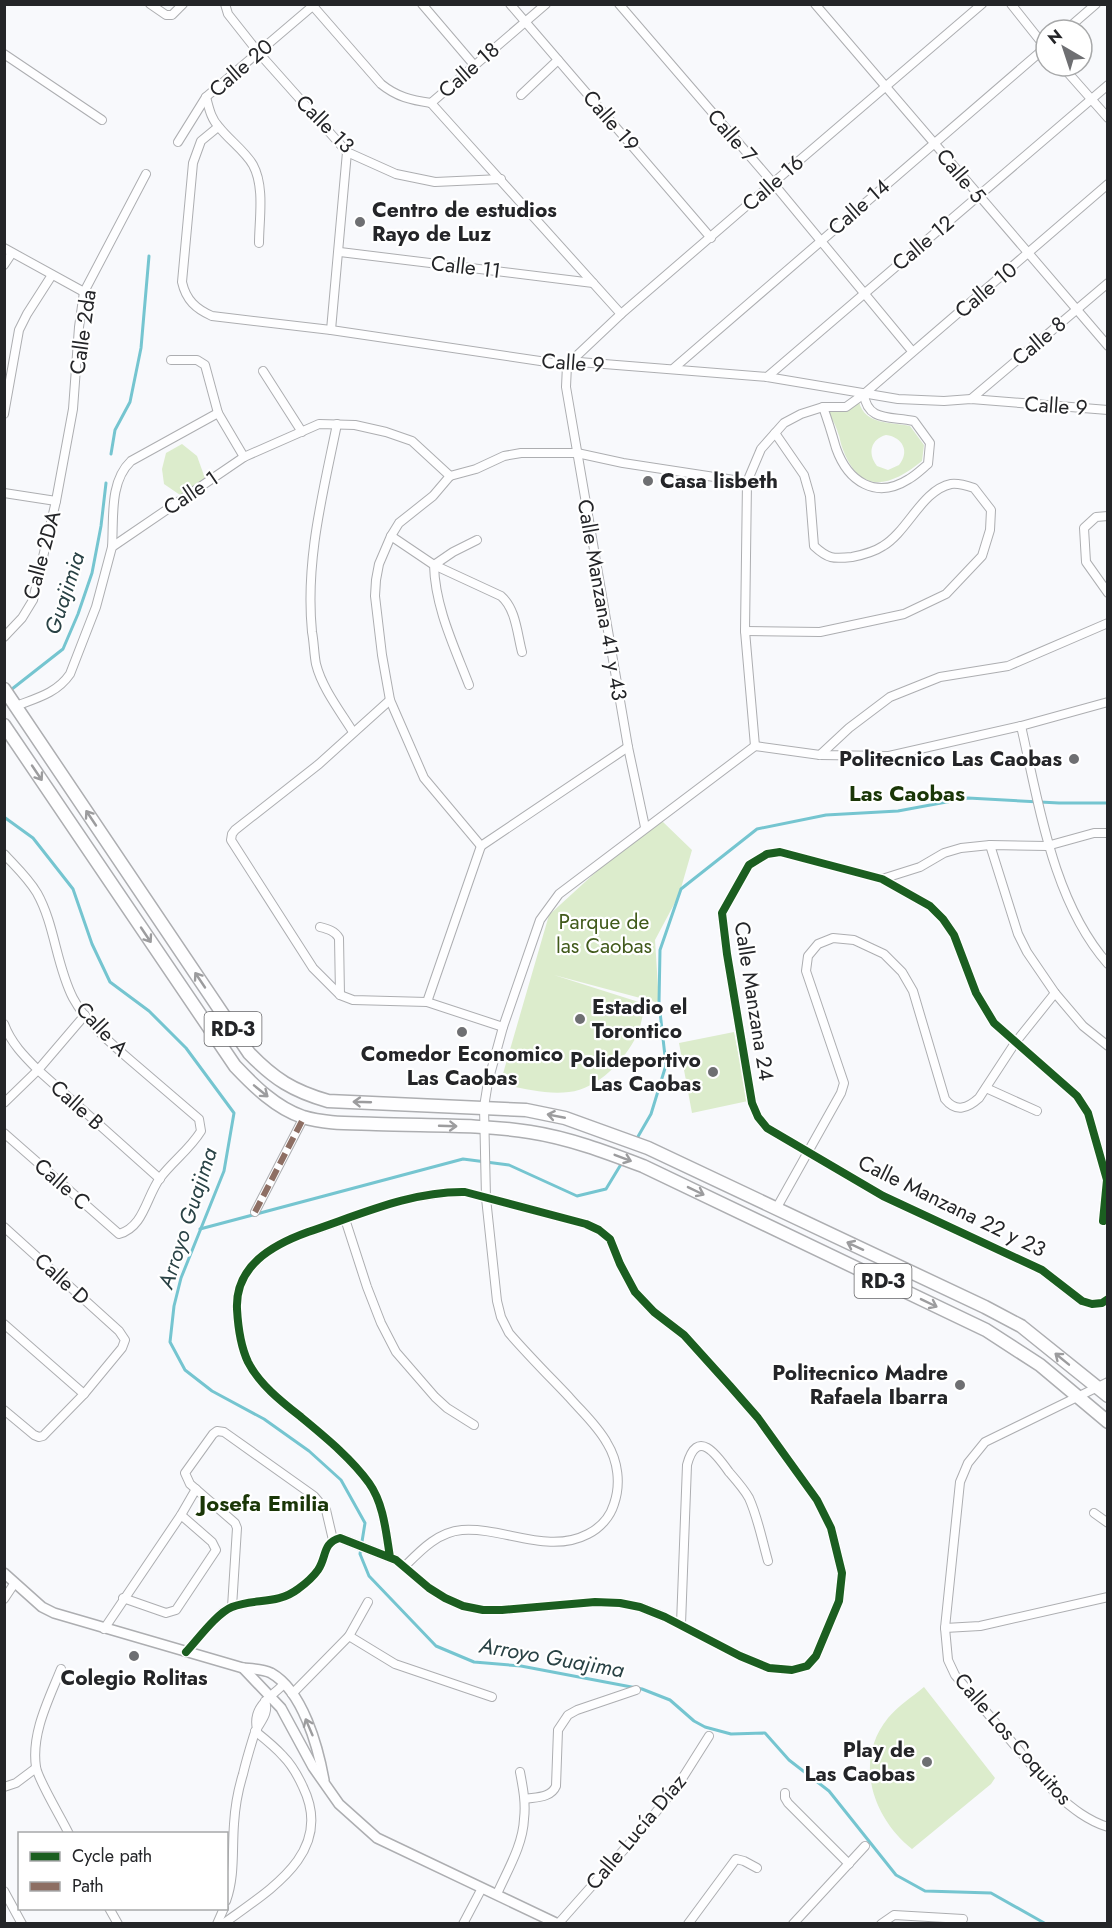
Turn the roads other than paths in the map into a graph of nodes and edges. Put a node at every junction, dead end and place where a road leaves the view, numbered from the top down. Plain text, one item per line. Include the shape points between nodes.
1 (150, 4) edge
2 (183, 4) edge
3 (225, 4) edge
4 (422, 4) edge
5 (510, 4) edge
6 (546, 4) edge
7 (619, 4) edge
8 (815, 4) edge
9 (982, 4) edge
10 (1011, 4) edge
11 (1096, 4) edge
12 (314, 5) edge
13 (1080, 18) edge
14 (525, 22) junction
15 (1034, 33) edge
16 (258, 52) junction
17 (4, 54) edge
18 (1034, 58) edge
19 (558, 60) junction
20 (474, 65) junction
21 (1073, 78) edge
22 (1107, 86) edge
23 (885, 87) junction
24 (521, 95) dead end
25 (206, 98) junction
26 (1091, 99) junction
27 (431, 104) junction
28 (1107, 118) edge
29 (102, 120) dead end
30 (218, 127) junction
31 (178, 142) dead end
32 (933, 143) junction
33 (347, 152) junction
34 (146, 174) dead end
35 (501, 179) junction
36 (773, 183) junction
37 (1107, 184) edge
38 (979, 196) junction
39 (711, 238) junction
40 (820, 241) junction
41 (258, 243) dead end
42 (8, 251) edge
43 (340, 252) junction
44 (1028, 255) junction
45 (4, 265) edge
46 (52, 275) junction
47 (593, 283) junction
48 (1107, 283) edge
49 (84, 292) junction
50 (863, 293) junction
51 (1076, 310) junction
52 (621, 314) junction
53 (331, 330) junction
54 (1107, 346) edge
55 (912, 351) junction
56 (171, 360) dead end
57 (567, 365) junction
58 (674, 368) junction
59 (264, 371) dead end
60 (767, 377) junction
61 (864, 394) junction
62 (971, 399) junction
63 (823, 407) junction
64 (1107, 410) edge
65 (218, 413) junction
66 (4, 414) edge
67 (336, 424) junction
68 (302, 432) junction
69 (775, 433) junction
70 (577, 453) junction
71 (244, 457) junction
72 (450, 476) junction
73 (747, 482) junction
74 (4, 493) edge
75 (56, 501) junction
76 (1107, 516) edge
77 (390, 536) junction
78 (477, 540) dead end
79 (112, 547) junction
80 (434, 566) junction
81 (1107, 593) edge
82 (1107, 623) edge
83 (745, 631) junction
84 (4, 637) edge
85 (522, 652) dead end
86 (469, 685) dead end
87 (4, 689) edge
88 (390, 700) junction
89 (1107, 702) edge
90 (16, 706) junction
91 (4, 725) edge
92 (1021, 726) junction
93 (353, 732) junction
94 (755, 746) junction
95 (628, 747) junction
96 (820, 755) junction
97 (645, 827) junction
98 (1107, 833) edge
99 (990, 845) junction
100 (480, 846) junction
101 (1047, 846) junction
102 (4, 854) edge
103 (882, 879) junction
104 (320, 927) dead end
105 (1107, 964) edge
106 (1055, 993) junction
107 (340, 995) junction
108 (427, 1002) junction
109 (85, 1015) junction
110 (4, 1024) edge
111 (503, 1027) junction
112 (1015, 1043) junction
113 (1107, 1046) edge
114 (38, 1070) junction
115 (986, 1088) junction
116 (4, 1103) edge
117 (484, 1107) junction
118 (1037, 1111) dead end
119 (304, 1117) junction
120 (483, 1128) junction
121 (4, 1133) edge
122 (809, 1152) junction
123 (160, 1179) junction
124 (486, 1198) junction
125 (776, 1209) junction
126 (255, 1212) dead end
127 (345, 1219) junction
128 (1103, 1221) dead end
129 (4, 1227) edge
130 (1107, 1299) edge
131 (4, 1324) edge
132 (1104, 1389) edge
133 (84, 1394) junction
134 (1080, 1397) junction
135 (4, 1410) edge
136 (1107, 1422) edge
137 (474, 1425) dead end
138 (195, 1489) junction
139 (1094, 1513) dead end
140 (181, 1515) junction
141 (1107, 1523) edge
142 (333, 1540) junction
143 (390, 1557) junction
144 (768, 1561) dead end
145 (405, 1566) junction
146 (4, 1573) edge
147 (14, 1584) junction
148 (1107, 1597) edge
149 (123, 1598) junction
150 (4, 1599) edge
151 (368, 1602) dead end
152 (232, 1607) junction
153 (681, 1624) junction
154 (945, 1628) junction
155 (104, 1629) junction
156 (349, 1636) junction
157 (186, 1652) junction
158 (243, 1668) junction
159 (61, 1669) dead end
160 (284, 1684) junction
161 (636, 1690) dead end
162 (292, 1694) junction
163 (492, 1697) dead end
164 (268, 1699) junction
165 (256, 1730) junction
166 (709, 1736) dead end
167 (36, 1768) junction
168 (520, 1772) dead end
169 (324, 1783) junction
170 (4, 1787) edge
171 (785, 1793) dead end
172 (525, 1798) junction
173 (1107, 1827) edge
174 (68, 1832) edge
175 (865, 1846) dead end
176 (849, 1864) junction
177 (757, 1868) dead end
178 (482, 1888) junction
179 (4, 1891) edge
180 (228, 1893) edge
181 (497, 1894) junction
182 (110, 1910) edge
183 (963, 1919) dead end
184 (22, 1923) edge
185 (118, 1923) edge
186 (223, 1923) edge
187 (463, 1923) edge
188 (558, 1923) edge
189 (688, 1923) edge
190 (793, 1923) edge
191 (881, 1923) edge

1 - 2 street via 172,15
3 - 16 street, Calle 13 via 228,14
4 - 20 street
5 - 14 street, Calle 19
6 - 14 street, Calle 18
7 - 36 street, Calle 7
8 - 23 street, Calle 5
9 - 23 street, Calle 16
10 - 15 street
11 - 13 street
12 - 16 street, Calle 20
12 - 27 street, Calle 18 via 381,84 393,94
14 - 19 street, Calle 19
14 - 20 street, Calle 18
16 - 25 street, Calle 20
16 - 33 street, Calle 13
17 - 29 street
18 - 32 street, Calle 14
19 - 24 street
19 - 39 street, Calle 19
20 - 27 street, Calle 18
21 - 26 street
22 - 26 street, Calle 12
23 - 32 street, Calle 5
23 - 36 street, Calle 16
25 - 30 street
25 - 31 street, Calle 20
26 - 28 street
26 - 38 street, Calle 12
27 - 35 street
30 - 41 street via 253,164 257,174
30 - 53 street, Calle 9 via 201,141 194,159 182,282 185,295 212,316
32 - 38 street, Calle 5
32 - 40 street, Calle 14
33 - 35 street, Calle 13 via 396,174 435,182
33 - 43 street
34 - 49 street, Calle 2da
35 - 47 street
36 - 39 street, Calle 16
36 - 40 street, Calle 7
37 - 44 street, Calle 10
38 - 44 street, Calle 5
38 - 50 street, Calle 12
39 - 52 street, Calle 16
40 - 50 street, Calle 7
40 - 58 street, Calle 14
42 - 45 street
42 - 46 street
43 - 47 street, Calle 11
43 - 53 street
44 - 51 street, Calle 5
44 - 55 street, Calle 10
46 - 49 street
46 - 66 street via 19,330
47 - 52 street
48 - 51 street, Calle 8
49 - 75 street, Calle 2da via 74,409
50 - 55 street, Calle 7
50 - 60 street, Calle 12
51 - 54 street, Calle 5
51 - 62 street, Calle 8
52 - 57 street, Calle 16
53 - 57 street, Calle 9
55 - 61 street, Calle 10
56 - 65 street via 196,360 205,365
57 - 58 street, Calle 9 via 579,362
57 - 70 street, Calle Manzana 41 y 43 via 566,387
58 - 60 street, Calle 9
59 - 68 street
60 - 61 street, Calle 9
61 - 62 street, Calle 9 via 898,399
61 - 63 street, Calle 10 via 846,407
61 - 63 street via 865,405 874,415 914,421 930,443 928,464 892,487 870,488 855,478 836,448
62 - 64 street, Calle 9
63 - 69 street, Calle 10 via 784,423
65 - 71 street
65 - 79 street via 131,461 122,470 115,491
67 - 68 street, Calle 1 via 319,424
67 - 72 street, Calle 1 via 355,425 412,441
67 - 93 street via 320,497 310,608 316,663
68 - 71 street, Calle 1
69 - 73 street, Calle 10 via 760,449
69 - 83 street via 804,475 810,496 814,546 824,555 836,559 883,546 934,492 952,483 974,488 992,510 990,530 981,556 946,594 904,614 820,632
70 - 72 street via 504,456
70 - 73 street
70 - 95 street, Calle Manzana 41 y 43
71 - 79 street, Calle 1
72 - 77 street
73 - 83 street
74 - 75 street
75 - 84 street, Calle 2DA via 33,600
76 - 81 street via 1096,516 1084,528 1086,562
77 - 80 street
77 - 88 street via 379,564 375,596
78 - 80 street
79 - 90 street via 96,607 70,674 54,690
80 - 85 street via 501,596 512,612
80 - 86 street via 440,608
82 - 96 street via 1008,666 940,677 890,697
83 - 94 street
87 - 90 main road, RD-3
88 - 93 street
88 - 100 street via 424,778
89 - 92 street
117 -> 90 main road, RD-3 via 328,1101 305,1095 267,1071 249,1053
91 -> 119 main road, RD-3 via 235,1066 266,1096
92 - 96 street via 889,756
92 - 101 street
93 - 107 street via 235,830 231,840 313,968
94 - 96 street
94 - 97 street
95 - 97 street, Calle Manzana 41 y 43
95 - 100 street
97 - 111 street via 548,906
98 - 101 street
99 - 101 street
99 - 103 street via 944,853 920,867
99 - 106 street via 1018,934
100 - 108 street
101 - 105 street via 1074,912
102 - 109 street, Calle A via 37,894 73,998
103 - 112 street, Calle Manzana 24 via 930,906 943,918 954,935 976,993 994,1023
103 - 122 street, Calle Manzana 24 via 780,852 767,854 749,865 722,913 755,1110 767,1128
104 - 107 street via 339,938
106 - 112 street
106 - 113 street via 1083,1026
107 - 108 street via 353,1000
108 - 111 street
109 - 114 street
109 - 123 street, Calle A via 112,1044 199,1119 201,1131 196,1140
110 - 114 street, Calle B via 19,1051
111 - 117 street
112 - 115 street
112 - 128 street, Calle Manzana 24 via 1077,1095 1088,1113 1107,1180
114 - 116 street
114 - 123 street, Calle B
115 - 118 street
115 - 122 street via 972,1105 960,1109 951,1106 945,1099 913,991 902,972 884,954 854,940 833,938 818,944 808,956 806,971 844,1083
117 - 120 street
125 -> 117 main road, RD-3 via 611,1134 565,1118
119 -> 120 main road, RD-3 via 339,1123
119 - 126 street
120 - 124 street
120 -> 134 main road, RD-3 via 530,1132 643,1166 986,1330
121 - 123 street, Calle C via 119,1234 136,1224
122 - 125 street
122 - 130 street, Calle Manzana 22 y 23 via 883,1196 1042,1270 1082,1301 1092,1304
124 - 127 street via 445,1192 400,1201
124 - 145 street via 501,1317 515,1340 609,1445 619,1489 611,1513 596,1530 575,1541 553,1543 462,1530 433,1541
124 - 153 street via 586,1224 610,1239 635,1292 684,1335 758,1418 817,1500 831,1528 842,1573 839,1601 816,1656 807,1666 792,1670 770,1668
132 -> 125 main road, RD-3 via 1021,1326
127 - 137 street via 367,1287 396,1352 435,1397
127 - 143 street via 285,1240 260,1256 242,1280 237,1298 238,1332 248,1362 261,1380 371,1485 383,1515
129 - 133 street, Calle D via 119,1331 124,1340 122,1348
131 - 133 street
132 - 134 street, Calle Los Coquitos
133 - 135 street via 39,1437
134 - 136 main road, RD-3
134 - 154 street, Calle Los Coquitos via 985,1442 968,1462 960,1482
138 - 140 street
138 - 142 street via 186,1479 186,1469 213,1434 224,1432 314,1496 326,1510
138 - 152 street via 237,1527
139 - 141 street
140 - 149 street
140 - 149 street via 216,1550 176,1610 166,1613
142 - 143 street via 354,1542
142 - 152 street via 320,1568 298,1589 282,1599
143 - 145 street
144 - 153 street via 748,1496 708,1447 694,1449 687,1465
145 - 153 street via 429,1588 463,1606 483,1610 621,1603
146 - 147 street
147 - 150 street
147 - 155 street via 54,1613
148 - 154 street via 980,1626
149 - 155 street
151 - 156 street
152 - 157 street
154 - 173 street, Calle Los Coquitos via 948,1660 955,1674 1056,1794 1072,1808
155 - 157 street
156 - 162 street
156 - 163 street via 395,1664
157 - 158 street
158 - 160 street via 270,1673
158 - 164 street
159 - 167 street via 42,1717 36,1742
160 - 162 street
160 - 164 street
161 - 172 street via 568,1716 558,1730 554,1792
169 -> 162 street via 314,1741
164 - 165 street via 262,1723
164 - 169 street via 281,1708
165 - 180 street via 237,1803 234,1867
165 - 186 street via 298,1776 309,1799 312,1832 291,1869
166 - 188 street, Calle Lucía Díaz via 681,1782
167 - 170 street
167 - 174 street
168 - 172 street
169 - 178 street via 348,1814 376,1838
171 - 176 street via 788,1803
172 - 181 street via 518,1846
175 - 176 street
176 - 190 street
177 - 189 street via 736,1859
178 - 181 street
178 - 187 street
179 - 184 street
181 - 188 street
182 - 185 street
183 - 191 street via 894,1915

